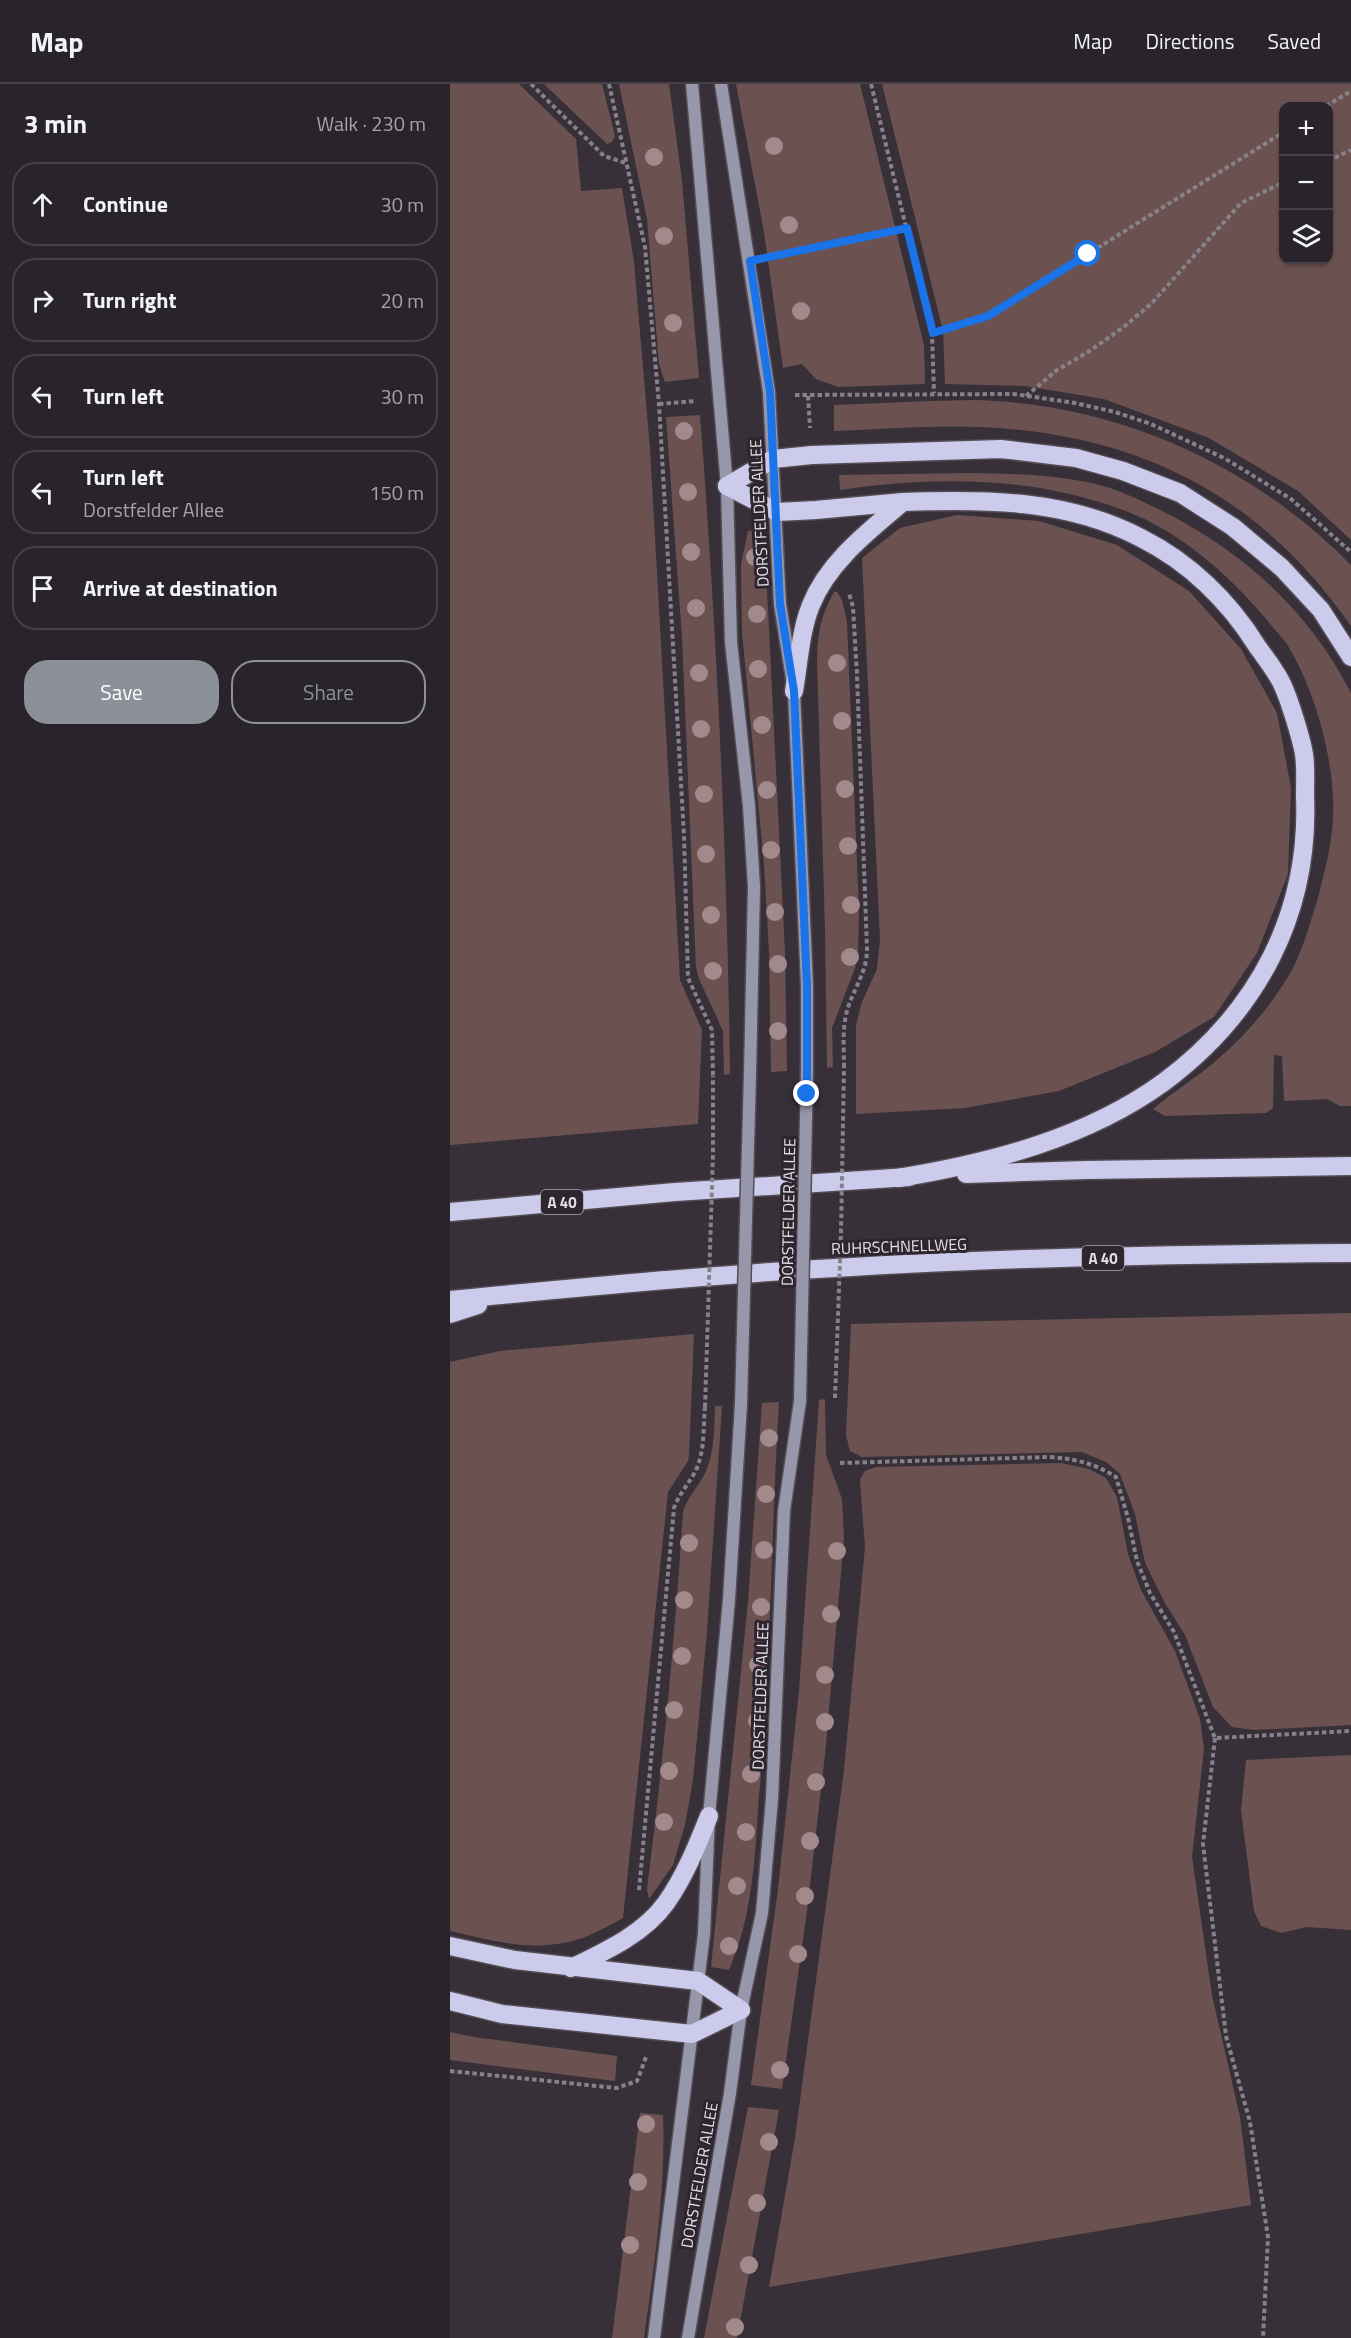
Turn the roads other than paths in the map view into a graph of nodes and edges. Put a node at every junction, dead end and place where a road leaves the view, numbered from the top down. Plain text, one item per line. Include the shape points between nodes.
1 (692, 84) edge
2 (721, 84) edge
3 (773, 459) junction
4 (727, 486) junction
5 (903, 502) junction
6 (777, 512) junction
7 (1351, 657) edge
8 (794, 691) junction
9 (1351, 1166) edge
10 (898, 1178) junction
11 (450, 1212) edge
12 (1351, 1253) edge
13 (536, 1292) junction
14 (450, 1300) edge
15 (450, 1314) edge
16 (709, 1816) junction
17 (450, 1946) edge
18 (571, 1968) junction
19 (698, 1981) junction
20 (450, 2001) edge
21 (741, 2010) junction
22 (692, 2034) junction
23 (654, 2338) edge
24 (688, 2338) edge

1 - 4 main road, DORSTFELDER ALLEE
2 - 3 main road, DORSTFELDER ALLEE via 770,392
3 - 4 highway
3 - 6 main road, DORSTFELDER ALLEE
3 - 7 highway via 1001,449 1076,458 1123,471 1180,494 1233,527 1282,568 1321,610
4 - 6 highway
4 - 16 main road, DORSTFELDER ALLEE, bridge via 731,642 754,887 741,1404 729,1600
5 - 6 highway
5 - 8 highway via 831,570 811,605
5 - 10 highway via 976,499 1027,504 1094,518 1141,537 1187,566 1240,619 1282,685 1304,753 1307,830 1297,890 1273,958 1228,1023 1164,1082 1108,1116 1049,1141 988,1160
6 - 8 main road, DORSTFELDER ALLEE via 780,604
8 - 21 main road, DORSTFELDER ALLEE, bridge via 807,986 800,1401 784,1511 772,1799 762,1913
9 - 10 highway, A 40
10 - 11 highway, A 40
12 - 13 highway, RUHRSCHNELLWEG / A 40 via 855,1266
13 - 14 highway, RUHRSCHNELLWEG / A 40
13 - 15 highway
16 - 18 highway via 691,1861 665,1904 637,1931
16 - 19 main road, DORSTFELDER ALLEE
17 - 18 highway
18 - 19 highway
19 - 21 highway
19 - 22 main road, DORSTFELDER ALLEE
20 - 22 highway via 502,2014
21 - 22 highway
21 - 24 main road, DORSTFELDER ALLEE
22 - 23 main road, DORSTFELDER ALLEE

